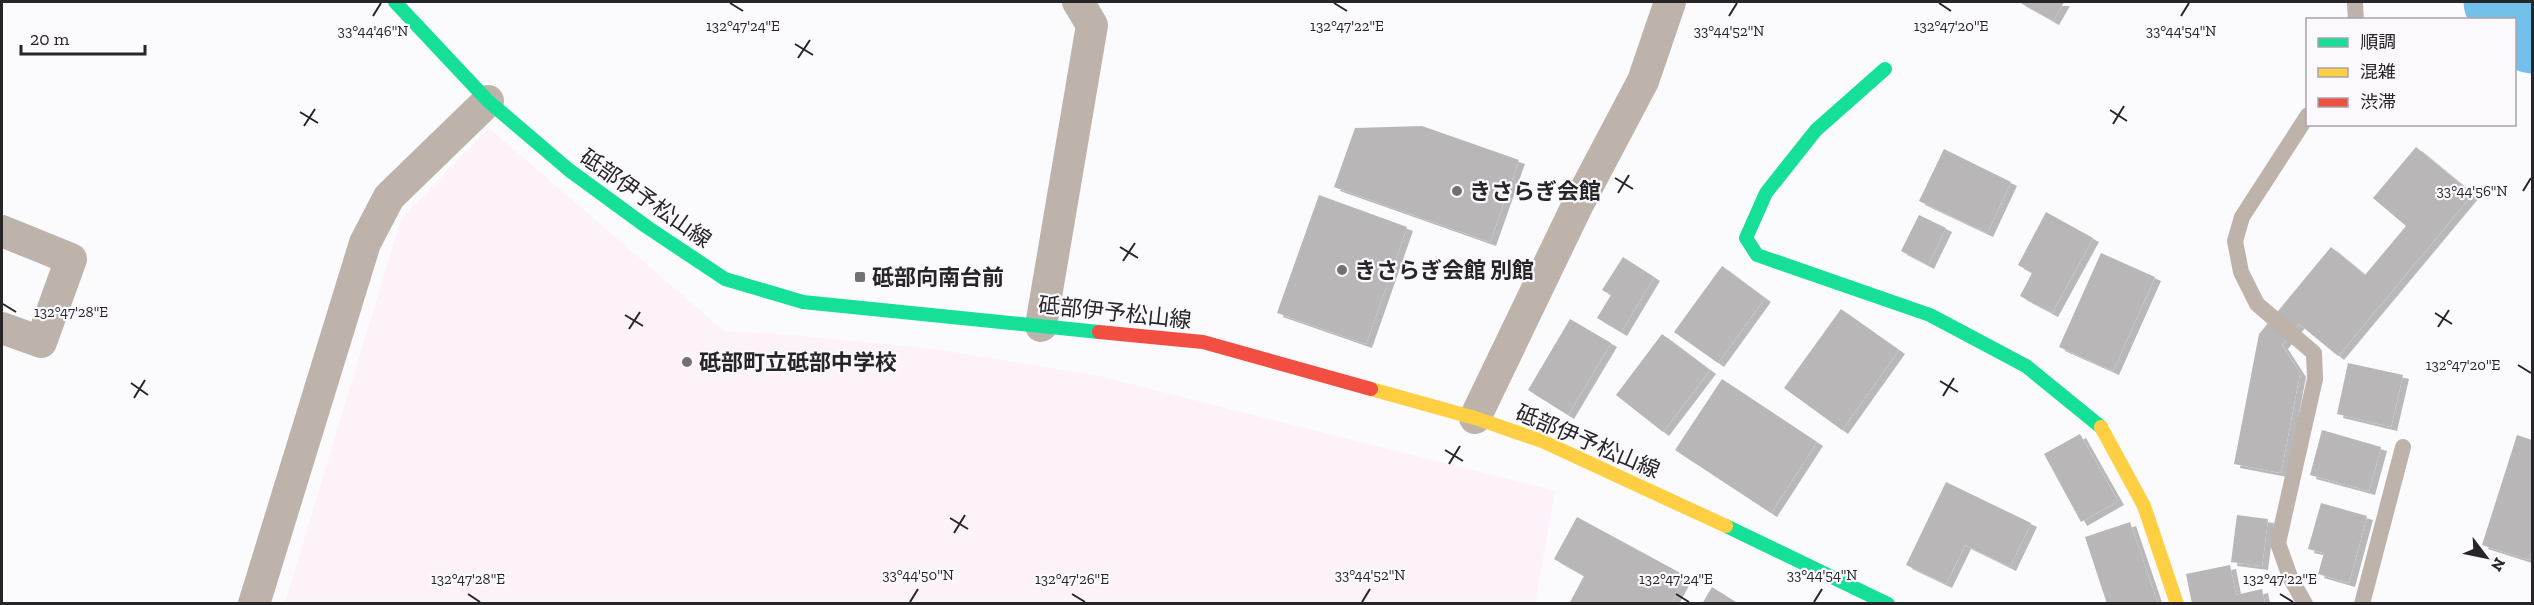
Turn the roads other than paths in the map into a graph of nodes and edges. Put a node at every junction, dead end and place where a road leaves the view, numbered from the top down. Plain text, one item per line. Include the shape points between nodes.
1 (395, 2) edge
2 (1078, 2) edge
3 (1670, 2) edge
4 (1885, 69) dead end
5 (488, 101) junction
6 (2306, 117) edge
7 (2, 231) edge
8 (1041, 326) junction
9 (2, 328) edge
10 (1475, 418) junction
11 (2403, 447) dead end
12 (254, 603) edge
13 (1888, 603) edge
14 (2176, 603) edge
15 (2305, 603) edge
16 (2362, 603) edge

1 - 5 main road, 砥部伊予松山線
2 - 8 street via 1092,25
3 - 10 street via 1643,81 1577,206
4 - 14 main road via 1816,130 1766,193 1746,238 1757,255 1930,315 2026,366 2099,424 2144,506
5 - 8 main road, 砥部伊予松山線 via 569,170 725,279 804,302
5 - 12 street via 389,197 365,243
6 - 15 lane via 2242,218 2235,241 2241,272 2257,304 2314,353 2315,379 2278,543 2290,577
7 - 9 street via 71,259 41,342
8 - 10 main road, 砥部伊予松山線 via 1203,342
10 - 13 main road, 砥部伊予松山線 via 1542,441
11 - 16 lane

